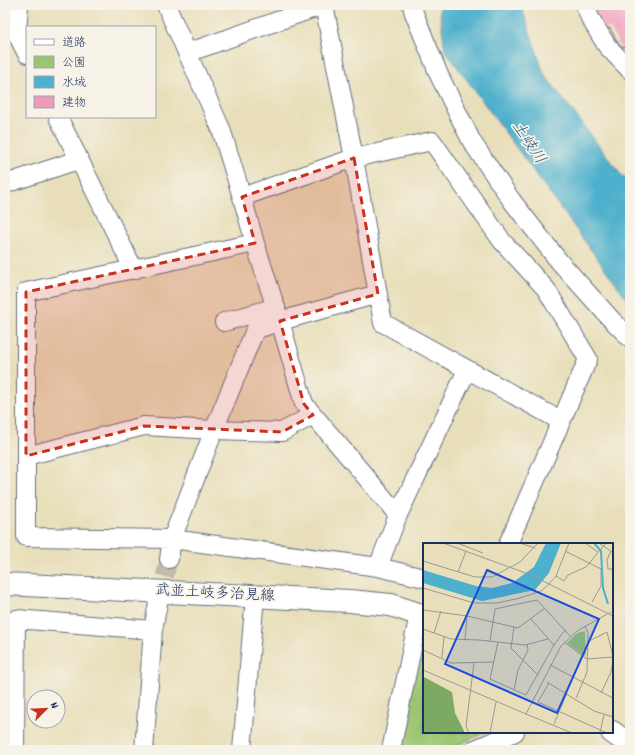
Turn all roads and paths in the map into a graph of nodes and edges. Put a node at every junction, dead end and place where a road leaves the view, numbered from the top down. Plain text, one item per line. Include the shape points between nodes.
1 (19, 5) edge
2 (166, 5) edge
3 (324, 5) edge
4 (412, 5) edge
5 (584, 5) edge
6 (26, 52) edge
7 (187, 53) junction
8 (630, 70) edge
9 (58, 118) edge
10 (354, 158) junction
11 (78, 160) junction
12 (5, 184) edge
13 (242, 197) junction
14 (255, 244) junction
15 (134, 270) junction
16 (378, 294) junction
17 (278, 314) junction
18 (224, 322) dead end
19 (630, 338) edge
20 (466, 370) junction
21 (313, 415) junction
22 (561, 421) junction
23 (214, 430) junction
24 (26, 456) junction
25 (398, 516) junction
26 (172, 540) junction
27 (508, 543) edge
28 (169, 559) tunnel mouth
29 (378, 567) junction
30 (423, 578) edge
31 (5, 584) edge
32 (255, 596) junction
33 (158, 603) tunnel mouth
34 (421, 615) edge
35 (153, 630) junction
36 (513, 733) edge
37 (613, 733) edge
38 (630, 745) edge
39 (477, 749) edge
40 (15, 750) edge
41 (144, 750) edge
42 (242, 750) edge
43 (391, 750) edge

1 - 6 street via 17,34
2 - 7 street
3 - 7 street
3 - 10 street
4 - 19 street via 439,75 472,142 558,260
5 - 8 street via 607,46
7 - 13 street via 221,129
9 - 11 street
10 - 13 street
10 - 16 street
10 - 22 street via 432,141 502,241 546,289 588,360
11 - 12 street
11 - 15 street
13 - 14 street
14 - 15 street
14 - 17 street
15 - 24 street via 26,292
16 - 17 street
16 - 20 street via 383,323
17 - 18 street
17 - 21 street via 304,404
17 - 23 street via 255,330
20 - 22 street
20 - 25 street
21 - 23 street via 282,432
21 - 25 street
22 - 27 street
23 - 24 street via 144,426
23 - 26 street
24 - 26 street via 26,537
25 - 29 street
26 - 28 street
26 - 29 street
29 - 30 street
31 - 32 main road, 武並土岐多治見線
32 - 34 main road, 武並土岐多治見線 via 391,605
32 - 42 street
33 - 35 street
34 - 43 street
35 - 40 street via 16,619
35 - 41 street
36 - 39 street
37 - 38 main road

